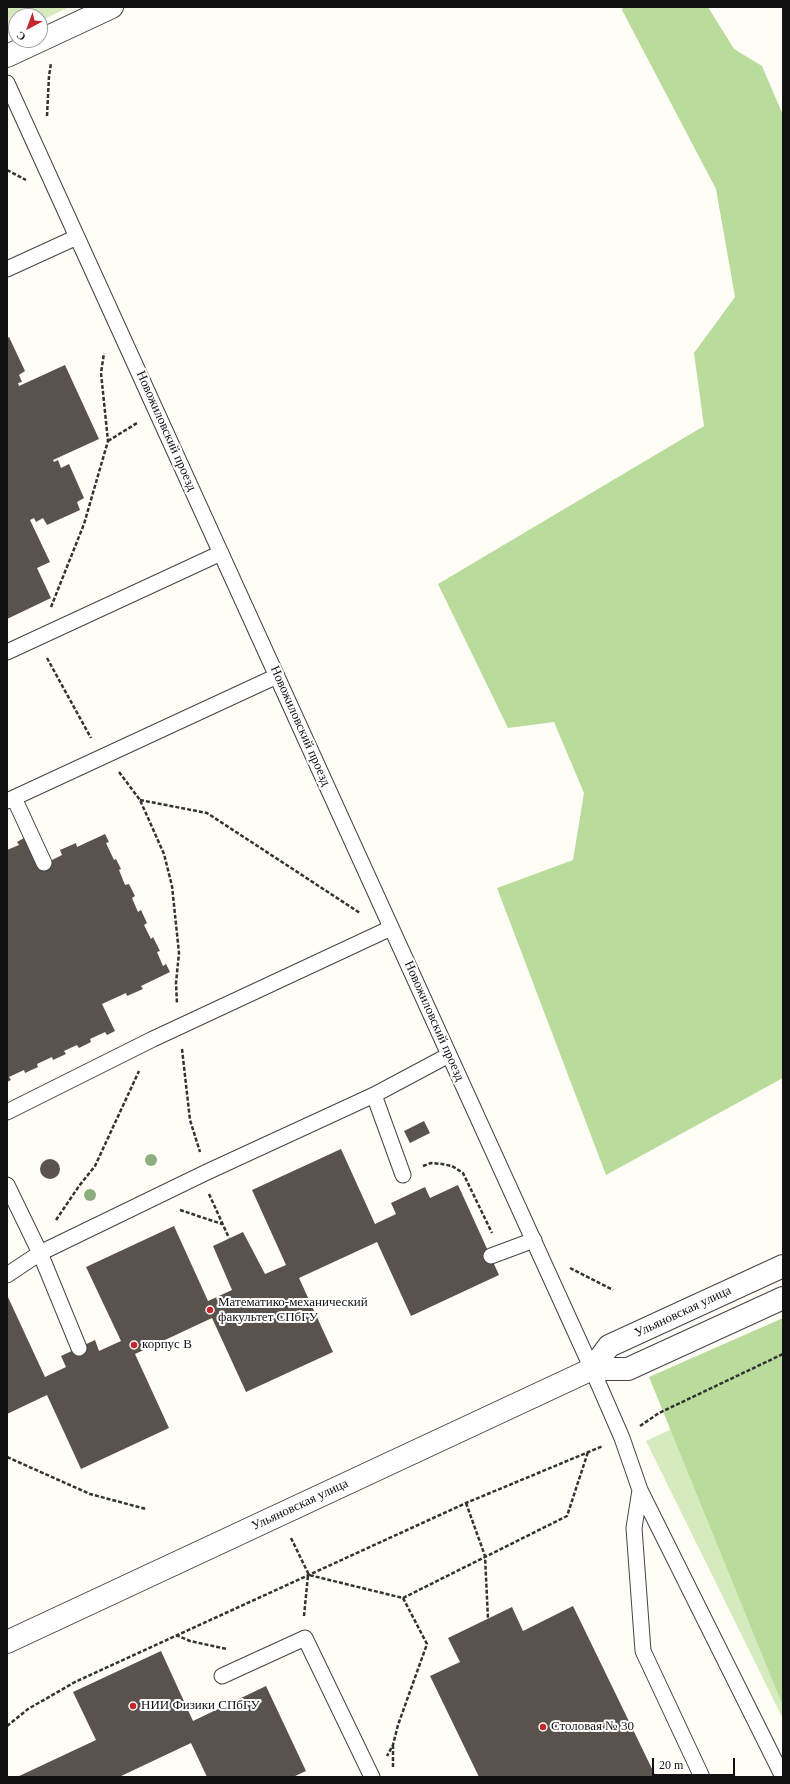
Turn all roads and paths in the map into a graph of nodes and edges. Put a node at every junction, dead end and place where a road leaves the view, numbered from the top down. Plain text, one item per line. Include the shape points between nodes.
1 (112, 7) edge
2 (58, 32) junction
3 (7, 56) edge
4 (7, 83) edge
5 (46, 124) dead end
6 (77, 237) junction
7 (7, 269) edge
8 (104, 352) dead end
9 (157, 411) junction
10 (108, 441) junction
11 (221, 553) junction
12 (36, 638) junction
13 (7, 652) edge
14 (277, 676) junction
15 (106, 755) junction
16 (10, 799) edge
17 (140, 800) junction
18 (44, 863) dead end
19 (391, 928) junction
20 (179, 1028) junction
21 (154, 1039) junction
22 (449, 1054) junction
23 (374, 1095) junction
24 (7, 1112) edge
25 (207, 1172) junction
26 (402, 1175) joint
27 (7, 1185) edge
28 (176, 1210) dead end
29 (223, 1224) junction
30 (230, 1238) dead end
31 (537, 1246) junction
32 (40, 1253) junction
33 (495, 1254) joint
34 (783, 1266) edge
35 (7, 1275) edge
36 (613, 1290) dead end
37 (783, 1298) edge
38 (79, 1348) dead end
39 (783, 1354) edge
40 (592, 1369) junction
41 (622, 1438) junction
42 (588, 1451) junction
43 (7, 1457) edge
44 (640, 1490) junction
45 (466, 1503) junction
46 (146, 1509) dead end
47 (280, 1514) junction
48 (485, 1556) junction
49 (308, 1575) junction
50 (403, 1598) junction
51 (488, 1619) dead end
52 (175, 1635) junction
53 (305, 1638) junction
54 (7, 1642) edge
55 (267, 1655) junction
56 (222, 1676) dead end
57 (7, 1726) edge
58 (393, 1745) junction
59 (386, 1758) dead end
60 (393, 1772) dead end
61 (372, 1777) edge
62 (702, 1777) edge
63 (783, 1777) edge

1 - 2 street
2 - 3 street
2 - 5 path via 49,76
4 - 6 lane, Новожиловский проезд
6 - 7 lane
6 - 9 lane, Новожиловский проезд
8 - 10 path via 102,373
9 - 10 path
9 - 11 lane, Новожиловский проезд
10 - 12 path via 84,524 57,594
11 - 12 lane
11 - 14 lane, Новожиловский проезд
12 - 13 lane
12 - 15 path via 90,737
14 - 15 lane
14 - 19 lane, Новожиловский проезд
15 - 16 lane
15 - 17 path
16 - 18 lane
17 - 19 path via 207,813 350,908
17 - 20 path via 164,854 172,886 179,953 176,983
19 - 20 lane
19 - 22 lane, Новожиловский проезд
20 - 21 lane
20 - 25 path via 190,1120
21 - 24 lane
21 - 32 path via 95,1166 54,1223
22 - 23 lane
22 - 31 lane, Новожиловский проезд
23 - 25 lane
23 - 26 lane
25 - 29 path via 205,1185
25 - 32 lane
26 - 33 path via 431,1163 458,1169 466,1177
27 - 32 lane
28 - 29 path
29 - 30 path
31 - 33 lane
31 - 36 path
31 - 40 lane, Новожиловский проезд
32 - 35 lane
32 - 38 lane
34 - 40 street, Ульяновская улица via 610,1346
37 - 40 street, Ульяновская улица via 628,1369
39 - 41 path via 659,1413
40 - 41 lane, Новожиловский проезд
40 - 47 street, Ульяновская улица
41 - 42 path
41 - 44 lane, Новожиловский проезд
42 - 45 path
42 - 48 path via 568,1516
43 - 46 path via 90,1494
44 - 62 lane via 634,1528 643,1651
44 - 63 lane, Новожиловский проезд
45 - 48 path
45 - 49 path
47 - 49 path
47 - 54 street, Ульяновская улица
48 - 50 path
48 - 51 path
49 - 50 path
49 - 52 path
49 - 53 path
50 - 58 path via 427,1644
52 - 55 path via 197,1643
52 - 57 path via 74,1682 28,1709
53 - 55 lane
53 - 61 lane
55 - 56 lane
58 - 59 path
58 - 60 path

